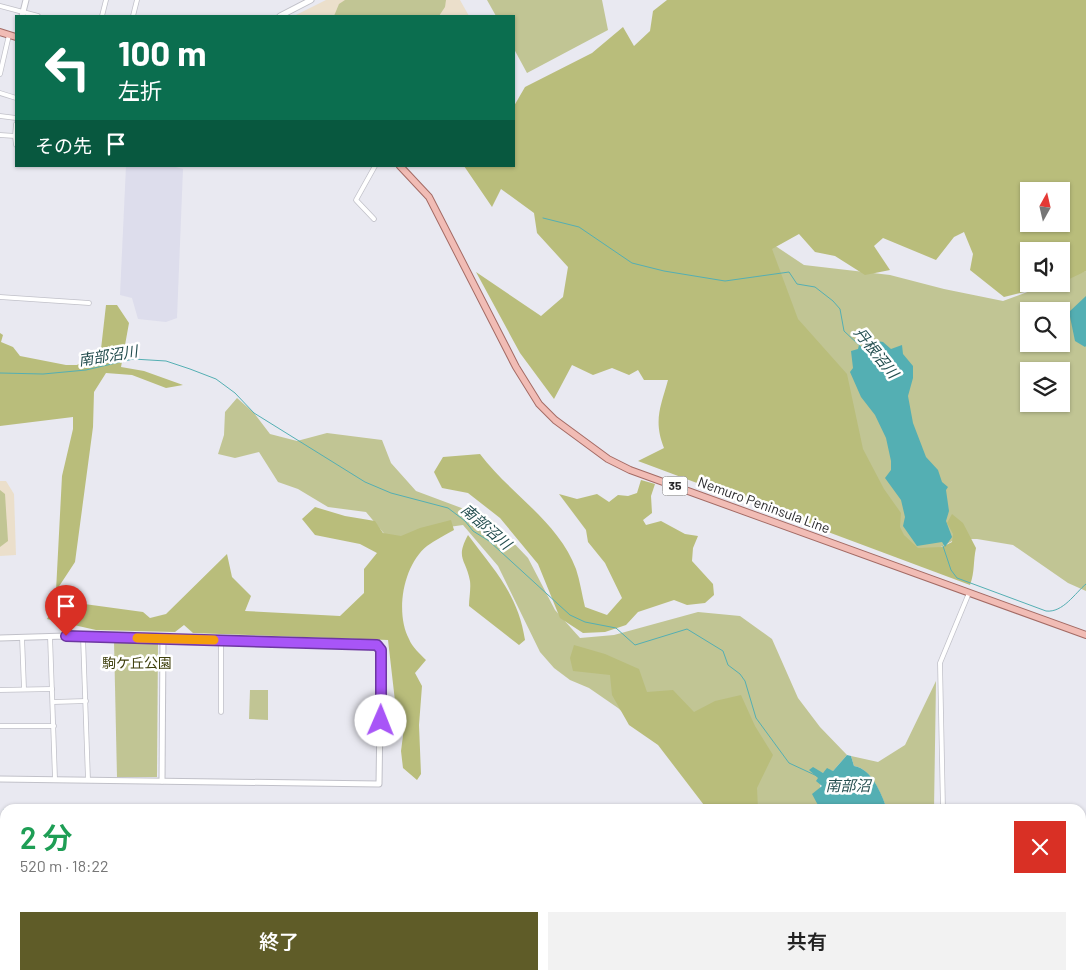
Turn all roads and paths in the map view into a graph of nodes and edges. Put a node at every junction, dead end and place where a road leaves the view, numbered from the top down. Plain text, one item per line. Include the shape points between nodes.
1 (26, 0) edge
2 (105, 0) edge
3 (137, 0) edge
4 (311, 0) edge
5 (0, 6) edge
6 (22, 14) edge
7 (102, 15) edge
8 (133, 15) edge
9 (282, 15) edge
10 (0, 32) edge
11 (13, 36) edge
12 (0, 74) edge
13 (0, 93) edge
14 (15, 98) edge
15 (0, 116) edge
16 (15, 118) edge
17 (0, 135) edge
18 (15, 136) edge
19 (374, 167) edge
20 (401, 167) edge
21 (374, 220) dead end
22 (0, 297) edge
23 (89, 303) dead end
24 (969, 593) junction
25 (1086, 635) edge
26 (50, 636) junction
27 (22, 637) junction
28 (83, 637) junction
29 (0, 638) edge
30 (163, 638) junction
31 (222, 640) junction
32 (24, 689) junction
33 (52, 689) junction
34 (0, 690) edge
35 (86, 701) junction
36 (53, 702) junction
37 (221, 712) dead end
38 (0, 726) edge
39 (54, 726) junction
40 (0, 779) edge
41 (55, 779) junction
42 (88, 780) junction
43 (162, 781) junction
44 (943, 804) edge

1 - 6 street
2 - 7 street
3 - 8 street
4 - 9 street
5 - 6 street
10 - 11 main road
11 - 12 street
13 - 14 street
15 - 16 street
17 - 18 street
19 - 21 street via 356,200
20 - 24 main road, Nemuro Peninsula Line / 35 via 429,197 516,367 539,404 555,420 608,459 630,470
22 - 23 street
24 - 25 main road, Nemuro Peninsula Line / 35
24 - 44 street via 940,663
26 - 27 street
26 - 28 street
26 - 33 street
27 - 29 street
27 - 32 street
28 - 30 street
28 - 35 street
30 - 31 street
30 - 43 street
31 - 37 street
31 - 43 street via 379,646 379,784
32 - 33 street
32 - 34 street
33 - 36 street
35 - 36 street
35 - 42 street
36 - 39 street
38 - 39 street
39 - 41 street
40 - 41 street
41 - 42 street
42 - 43 street

